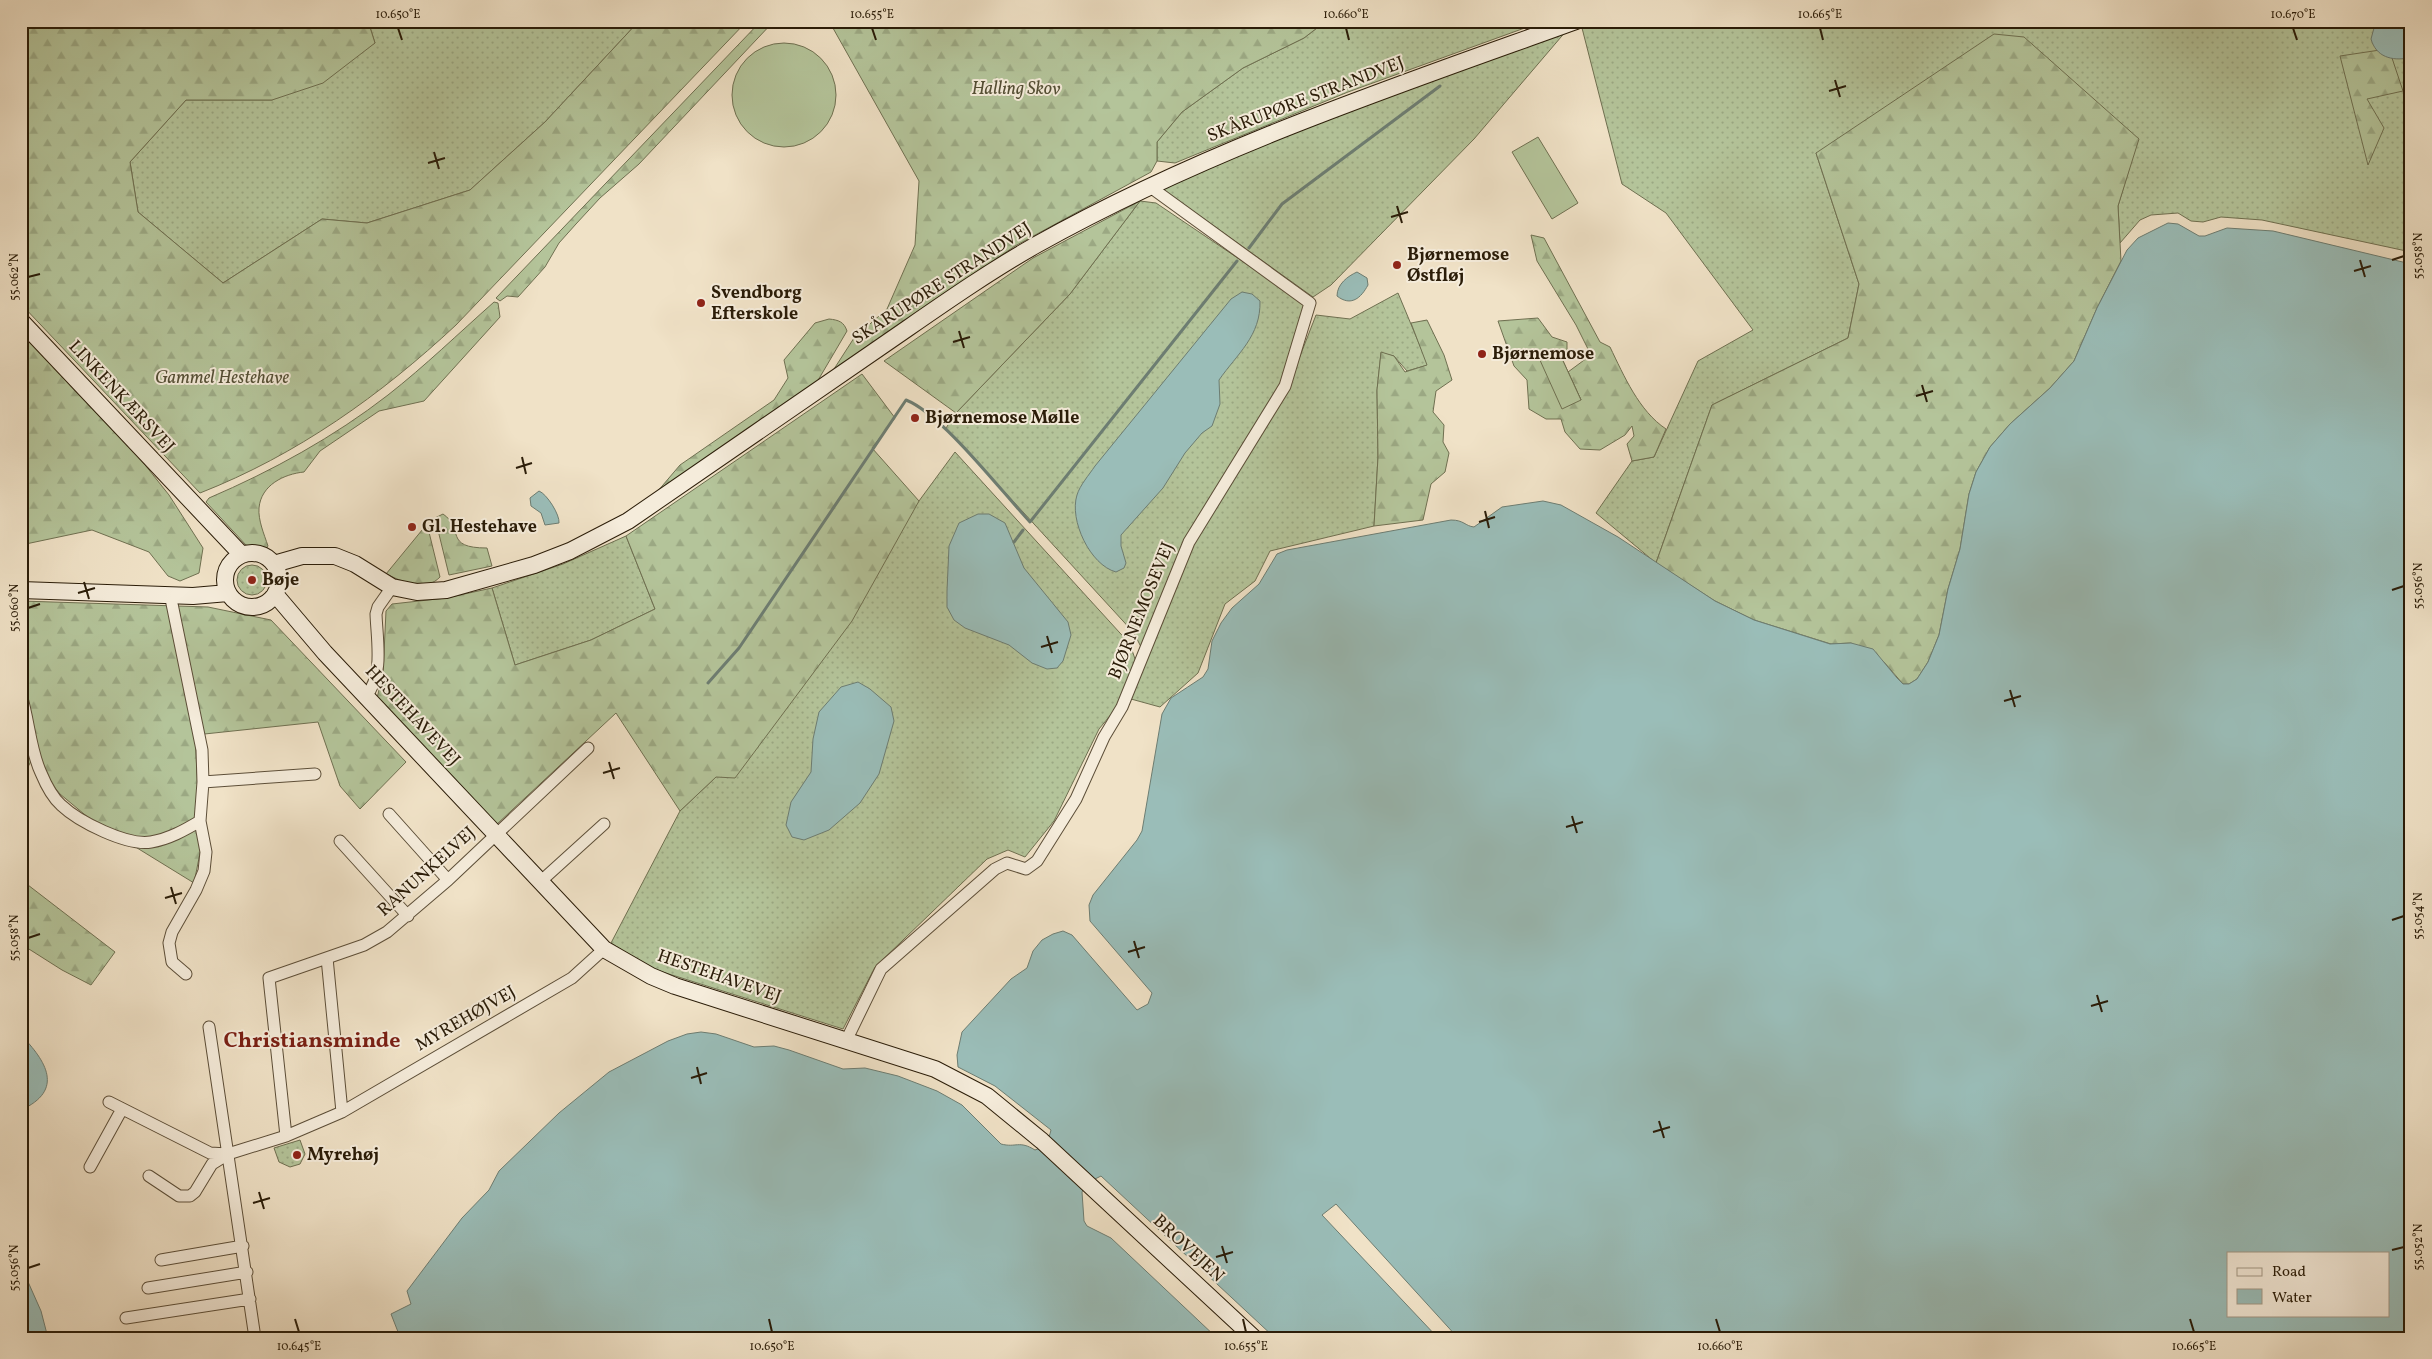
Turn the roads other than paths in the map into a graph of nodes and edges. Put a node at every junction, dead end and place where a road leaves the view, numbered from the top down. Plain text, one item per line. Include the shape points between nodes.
1 (1576, 21) edge
2 (1149, 186) junction
3 (21, 321) edge
4 (236, 559) junction
5 (276, 570) junction
6 (226, 586) junction
7 (392, 586) junction
8 (21, 590) edge
9 (170, 594) junction
10 (270, 599) junction
11 (21, 696) edge
12 (366, 696) junction
13 (588, 748) dead end
14 (315, 774) dead end
15 (203, 782) junction
16 (389, 814) dead end
17 (200, 821) junction
18 (604, 824) dead end
19 (495, 834) junction
20 (340, 841) dead end
21 (448, 880) junction
22 (540, 882) junction
23 (408, 916) junction
24 (604, 949) junction
25 (327, 958) junction
26 (186, 974) dead end
27 (209, 1027) dead end
28 (846, 1041) junction
29 (109, 1102) dead end
30 (122, 1109) junction
31 (342, 1112) junction
32 (286, 1136) junction
33 (228, 1154) junction
34 (90, 1167) dead end
35 (148, 1176) dead end
36 (1094, 1189) joint
37 (243, 1246) junction
38 (161, 1260) dead end
39 (247, 1272) junction
40 (148, 1288) dead end
41 (250, 1299) junction
42 (126, 1318) dead end
43 (256, 1338) edge
44 (1254, 1338) edge

1 - 2 street, SKÅRUPØRE STRANDVEJ via 1344,104
2 - 7 street, SKÅRUPØRE STRANDVEJ via 1035,245 959,293 628,521 601,536 534,565 446,590 418,592
2 - 28 street, BJØRNEMOSEVEJ via 1310,303 1285,386 1189,542 1122,707 1104,737 1076,798 1037,860 1026,869 1007,863 994,869 881,969
3 - 4 street, LINKENKÆRSVEJ via 191,501
4 - 5 street via 260,554
4 - 6 street
5 - 7 street, SKÅRUPØRE STRANDVEJ via 316,564 355,564
5 - 10 street
6 - 9 street
6 - 10 street via 233,600 247,607
7 - 12 street via 376,614 377,672 374,686
8 - 9 street
9 - 15 street via 202,750
10 - 12 street, HESTEHAVEVEJ
11 - 17 street via 39,771 60,805 71,813 116,837 135,842 164,839
12 - 19 street, HESTEHAVEVEJ
13 - 19 street, RANUNKELVEJ
14 - 15 street
15 - 17 street
16 - 21 street
17 - 26 street via 206,852 204,871 169,943 172,962
18 - 22 street
19 - 21 street, RANUNKELVEJ
19 - 22 street, HESTEHAVEVEJ
20 - 23 street
21 - 23 street, RANUNKELVEJ
22 - 24 street, HESTEHAVEVEJ
23 - 25 street, RANUNKELVEJ via 364,945
24 - 28 street, HESTEHAVEVEJ via 650,976 675,986
24 - 31 street, MYREHØJVEJ via 572,978
25 - 31 street
25 - 32 street, RANUNKELVEJ via 269,978
27 - 33 street
28 - 36 street, HESTEHAVEVEJ via 935,1070 999,1104
29 - 30 street, MYREHØJVEJ
30 - 33 street, MYREHØJVEJ via 210,1153
30 - 34 street
31 - 32 street, MYREHØJVEJ
32 - 33 street, MYREHØJVEJ
33 - 35 street, MYREHØJVEJ via 212,1164 190,1196 179,1196
33 - 37 street
36 - 44 street, BROVEJEN
37 - 38 street
37 - 39 street
39 - 40 street
39 - 41 street
41 - 42 street
41 - 43 street

